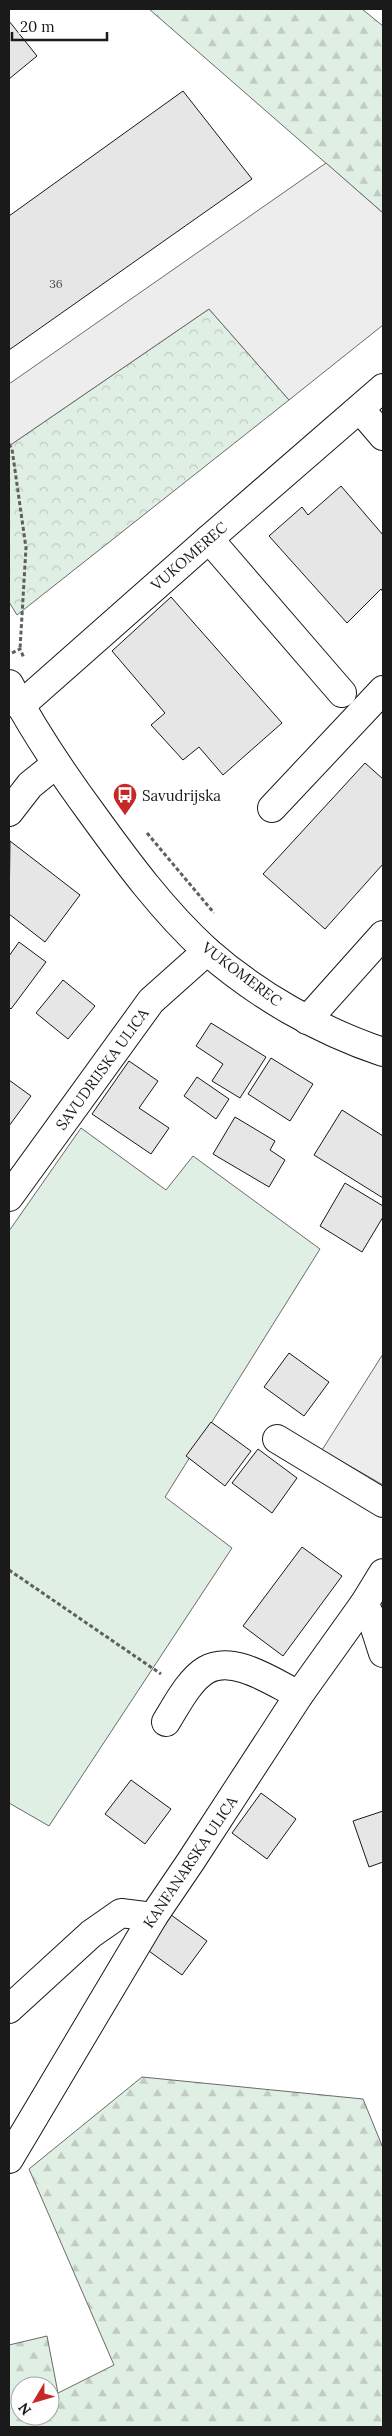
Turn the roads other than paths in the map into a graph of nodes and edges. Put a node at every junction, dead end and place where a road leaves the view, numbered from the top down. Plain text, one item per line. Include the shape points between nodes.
1 (383, 388) edge
2 (360, 409) junction
3 (383, 436) edge
4 (209, 539) junction
5 (23, 693) edge
6 (342, 693) dead end
7 (380, 700) edge
8 (56, 764) junction
9 (272, 808) dead end
10 (9, 812) edge
11 (383, 935) edge
12 (207, 951) junction
13 (307, 1020) junction
14 (383, 1052) edge
15 (9, 1197) edge
16 (277, 1439) dead end
17 (383, 1503) edge
18 (383, 1573) edge
19 (364, 1604) junction
20 (383, 1653) edge
21 (299, 1694) junction
22 (166, 1722) dead end
23 (153, 1916) junction
24 (9, 2009) edge
25 (9, 2159) edge

1 - 2 street, VUKOMEREC
2 - 3 street
2 - 4 street, VUKOMEREC
4 - 5 street, VUKOMEREC
4 - 6 street
5 - 8 street, VUKOMEREC
7 - 9 street
8 - 10 street via 30,785
8 - 12 street, VUKOMEREC via 130,866
11 - 13 street
12 - 13 street, VUKOMEREC
12 - 15 street, SAVUDRIJSKA ULICA via 151,1001
13 - 14 street, VUKOMEREC
16 - 17 street
18 - 19 street, KANFANARSKA ULICA
19 - 20 street
19 - 21 street, KANFANARSKA ULICA
21 - 22 street via 244,1669 226,1665 206,1670 185,1691
21 - 23 street, KANFANARSKA ULICA
23 - 24 street via 121,1913 91,1934
23 - 25 street, KANFANARSKA ULICA

